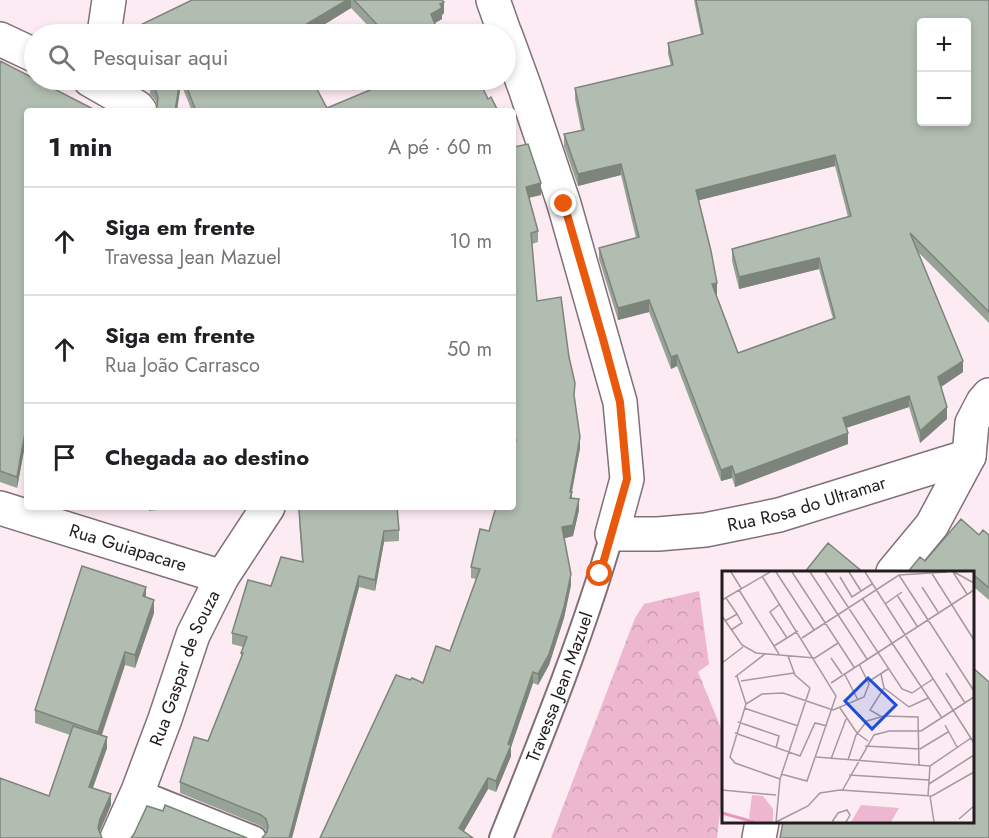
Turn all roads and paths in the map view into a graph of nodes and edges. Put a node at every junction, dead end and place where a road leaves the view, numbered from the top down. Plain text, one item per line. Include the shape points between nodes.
1 (110, 0) edge
2 (493, 0) edge
3 (106, 24) edge
4 (501, 24) edge
5 (0, 39) edge
6 (24, 50) edge
7 (516, 64) edge
8 (110, 90) edge
9 (138, 108) edge
10 (989, 395) edge
11 (979, 465) edge
12 (0, 508) edge
13 (266, 510) edge
14 (612, 534) junction
15 (895, 571) edge
16 (222, 577) junction
17 (138, 791) junction
18 (762, 823) edge
19 (117, 838) edge
20 (255, 838) edge
21 (501, 838) edge
22 (759, 838) edge

1 - 3 street
2 - 4 street
5 - 6 street
7 - 14 street via 564,204 620,402 627,479
8 - 9 street
10 - 11 street via 972,423
11 - 14 street, Rua Rosa do Ultramar via 705,530
11 - 15 street
12 - 16 street, Rua Guiapacare
13 - 16 street, Rua Gaspar de Souza
14 - 21 lane, Travessa Jean Mazuel via 547,724
16 - 17 street, Rua Gaspar de Souza via 193,635
17 - 19 street, Rua Gaspar de Souza
17 - 20 lane
18 - 22 street

